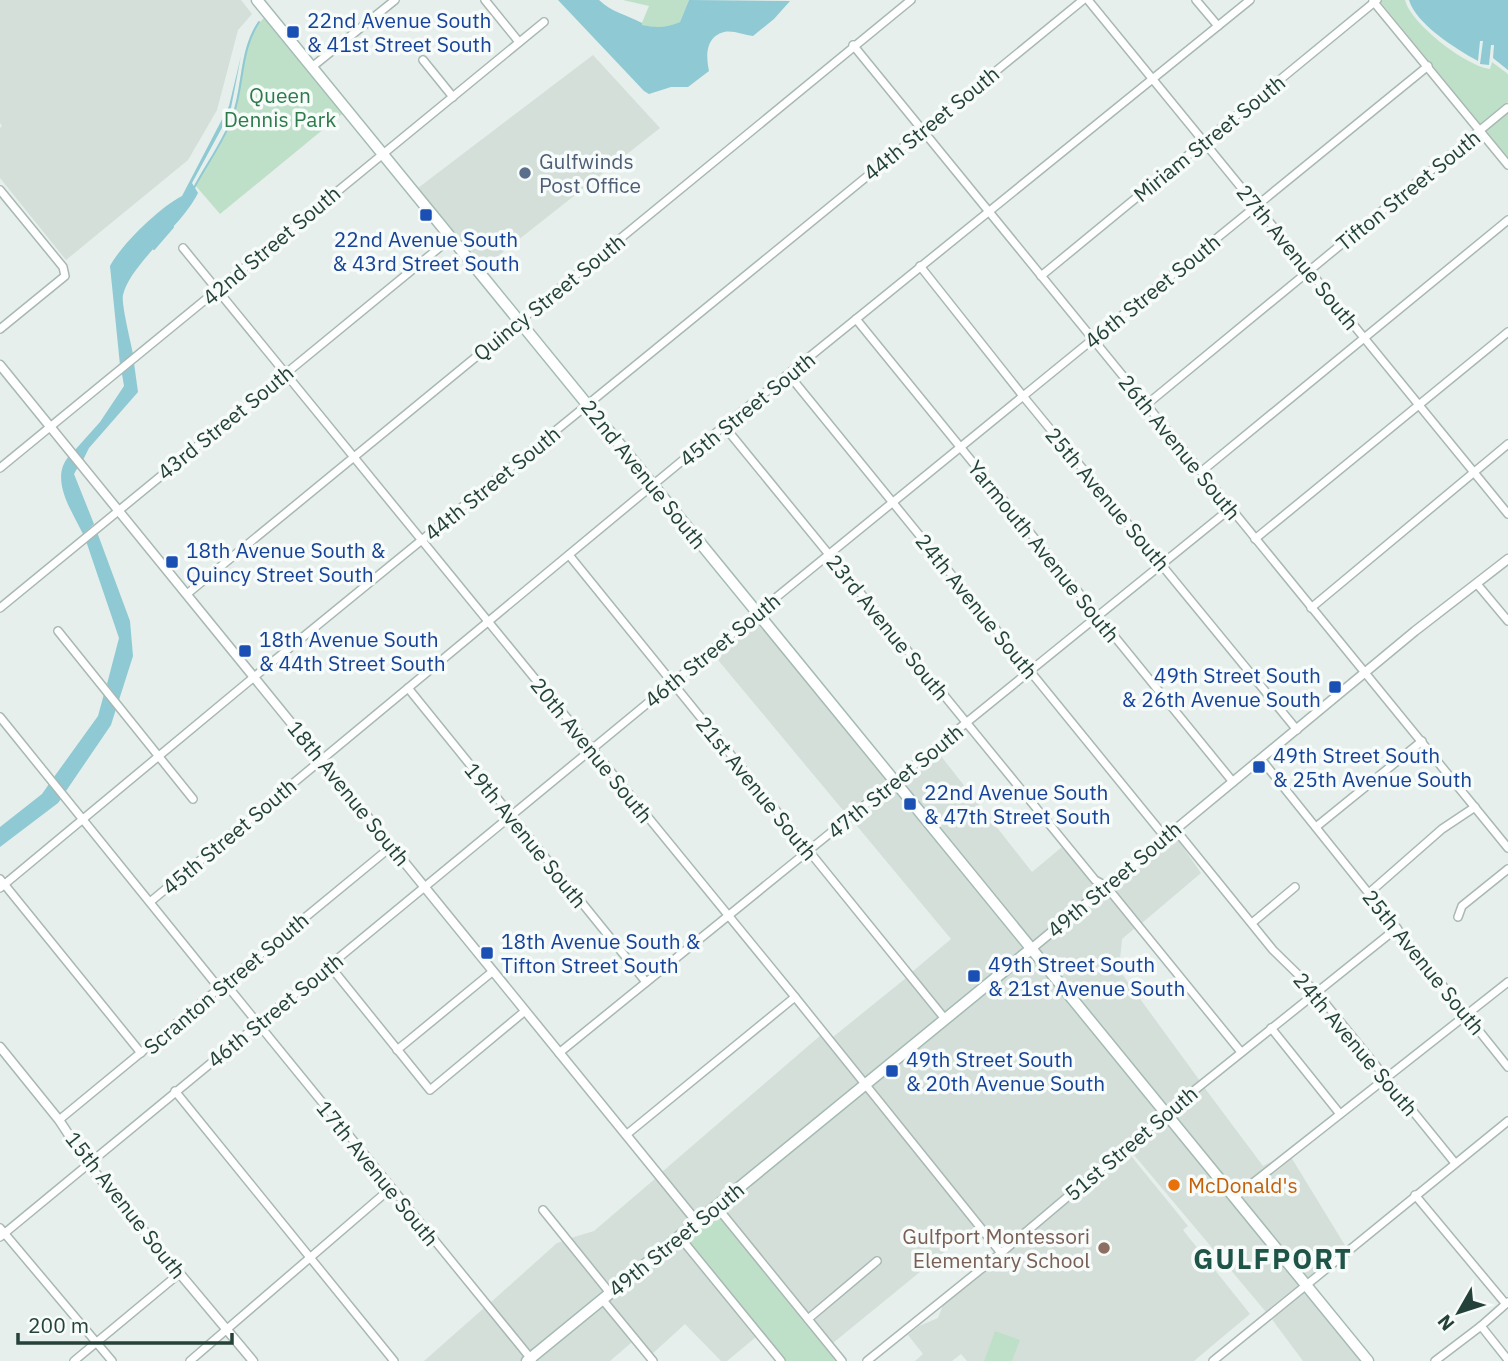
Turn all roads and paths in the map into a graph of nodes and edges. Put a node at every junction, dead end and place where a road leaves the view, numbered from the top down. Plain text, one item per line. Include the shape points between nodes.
1 (257, 0) edge
2 (395, 0) edge
3 (485, 0) edge
4 (911, 0) edge
5 (1083, 0) edge
6 (1088, 0) edge
7 (1196, 0) edge
8 (1250, 0) edge
9 (1375, 1) edge
10 (544, 22) dead end
11 (1218, 26) junction
12 (519, 42) junction
13 (853, 45) junction
14 (423, 60) dead end
15 (1428, 66) junction
16 (312, 67) junction
17 (1153, 80) junction
18 (453, 96) junction
19 (1507, 108) edge
20 (923, 129) junction
21 (1480, 131) junction
22 (1204, 142) junction
23 (382, 153) junction
24 (1508, 166) edge
25 (0, 190) edge
26 (1256, 207) junction
27 (988, 210) junction
28 (1508, 220) edge
29 (451, 238) junction
30 (183, 248) dead end
31 (920, 266) junction
32 (1309, 271) junction
33 (1041, 276) junction
34 (216, 290) junction
35 (856, 319) junction
36 (519, 321) junction
37 (0, 329) edge
38 (1508, 332) edge
39 (1364, 338) junction
40 (1092, 339) junction
41 (0, 365) edge
42 (285, 373) junction
43 (789, 375) junction
44 (1023, 396) junction
45 (1418, 404) junction
46 (587, 405) junction
47 (1146, 405) junction
48 (50, 426) junction
49 (724, 426) junction
50 (1508, 444) edge
51 (960, 449) junction
52 (352, 457) junction
53 (0, 468) edge
54 (1202, 471) junction
55 (1474, 472) junction
56 (653, 486) junction
57 (892, 503) junction
58 (1231, 508) junction
59 (118, 510) junction
60 (1508, 514) edge
61 (1255, 539) junction
62 (421, 541) junction
63 (569, 555) junction
64 (829, 555) junction
65 (1508, 559) edge
66 (1161, 562) junction
67 (1477, 584) junction
68 (187, 594) junction
69 (0, 608) edge
70 (1311, 608) junction
71 (757, 612) junction
72 (1096, 615) junction
73 (1508, 621) edge
74 (488, 622) junction
75 (58, 631) dead end
76 (1029, 670) junction
77 (1366, 673) junction
78 (254, 677) junction
79 (672, 683) junction
80 (408, 688) junction
81 (0, 717) edge
82 (966, 722) junction
83 (1297, 730) junction
84 (1422, 741) junction
85 (591, 749) junction
86 (159, 756) junction
87 (322, 758) junction
88 (1261, 759) junction
89 (894, 781) junction
90 (1233, 782) junction
91 (193, 799) dead end
92 (1475, 807) junction
93 (510, 816) junction
94 (82, 819) junction
95 (1316, 827) junction
96 (1175, 828) junction
97 (1165, 837) junction
98 (392, 846) junction
99 (1508, 848) edge
100 (809, 852) junction
101 (1508, 869) edge
102 (1, 883) edge
103 (425, 886) junction
104 (1106, 886) junction
105 (1295, 887) dead end
106 (1369, 893) junction
107 (150, 902) junction
108 (727, 914) junction
109 (1458, 917) dead end
110 (1252, 923) junction
111 (1397, 928) junction
112 (1031, 948) junction
113 (330, 966) junction
114 (492, 972) junction
115 (646, 982) junction
116 (1508, 982) edge
117 (222, 986) junction
118 (1316, 992) junction
119 (795, 997) junction
120 (525, 1011) junction
121 (1467, 1016) junction
122 (945, 1019) junction
123 (259, 1026) junction
124 (1270, 1028) junction
125 (1, 1050) edge
126 (397, 1050) junction
127 (1241, 1052) junction
128 (141, 1053) junction
129 (559, 1053) junction
130 (1508, 1067) edge
131 (1386, 1079) junction
132 (865, 1084) junction
133 (175, 1091) junction
134 (1167, 1113) junction
135 (1340, 1114) junction
136 (59, 1120) junction
137 (1508, 1121) edge
138 (626, 1135) junction
139 (1455, 1163) junction
140 (88, 1164) junction
141 (391, 1188) junction
142 (1415, 1195) junction
143 (1235, 1197) junction
144 (716, 1206) junction
145 (543, 1210) dead end
146 (697, 1222) junction
147 (2, 1233) edge
148 (679, 1236) junction
149 (1001, 1253) junction
150 (309, 1256) junction
151 (877, 1261) dead end
152 (180, 1273) junction
153 (1306, 1284) junction
154 (606, 1296) junction
155 (1507, 1302) edge
156 (808, 1319) junction
157 (1481, 1326) junction
158 (227, 1329) junction
159 (97, 1343) junction
160 (1223, 1358) edge
161 (530, 1360) edge
162 (1508, 1360) edge
163 (74, 1361) edge
164 (112, 1361) edge
165 (190, 1361) edge
166 (253, 1361) edge
167 (394, 1361) edge
168 (653, 1361) edge
169 (781, 1361) edge
170 (842, 1361) edge
171 (867, 1361) edge
172 (1213, 1361) edge
173 (1368, 1361) edge
174 (1435, 1361) edge

1 - 16 main road, 22nd Avenue South
2 - 16 street
3 - 12 street
4 - 13 street, Quincy Street South
5 - 20 street, 44th Street South
6 - 17 street, 27th Avenue South
7 - 11 street
8 - 11 street, 45th Street South
9 - 15 street
9 - 22 street, Miriam Street South
10 - 12 street, 42nd Street South
11 - 17 street, 45th Street South
12 - 18 street, 42nd Street South
13 - 20 street, 26th Avenue South
13 - 36 street, Quincy Street South
14 - 18 street
15 - 21 street
15 - 26 street, 46th Street South
16 - 23 main road, 22nd Avenue South
17 - 22 street, 27th Avenue South
17 - 27 street, 45th Street South
18 - 23 street, 42nd Street South
19 - 21 street, Tifton Street South
20 - 27 street, 26th Avenue South
20 - 46 street, 44th Street South
21 - 24 street
21 - 32 street, Tifton Street South
22 - 26 street, 27th Avenue South
22 - 33 street, Miriam Street South
23 - 29 main road, 22nd Avenue South
23 - 34 street, 42nd Street South
25 - 37 street via 63,267 65,276
26 - 32 street, 27th Avenue South
26 - 40 street, 46th Street South
27 - 31 street, 45th Street South
27 - 33 street, 26th Avenue South
28 - 39 street
29 - 36 main road, 22nd Avenue South
29 - 42 street, 43rd Street South
30 - 34 street, 20th Avenue South
31 - 35 street, 45th Street South
31 - 44 street, 25th Avenue South
32 - 39 street, 27th Avenue South
32 - 47 street, Tifton Street South
33 - 40 street, 26th Avenue South
34 - 42 street, 20th Avenue South
34 - 48 street, 42nd Street South
35 - 43 street, 45th Street South
35 - 51 street, Yarmouth Avenue South
36 - 46 main road, 22nd Avenue South
36 - 52 street, Quincy Street South
38 - 45 street
39 - 45 street, 27th Avenue South
39 - 54 street
40 - 44 street, 46th Street South
40 - 47 street, 26th Avenue South
41 - 48 street, 18th Avenue South
42 - 52 street, 20th Avenue South
42 - 59 street, 43rd Street South
43 - 49 street, 45th Street South
43 - 57 street, 24th Avenue South
44 - 51 street, 46th Street South
44 - 66 street, 25th Avenue South
45 - 55 street, 27th Avenue South
45 - 61 street
46 - 56 main road, 22nd Avenue South
46 - 62 street, 44th Street South
47 - 54 street, 26th Avenue South
48 - 53 street, 42nd Street South
48 - 59 street, 18th Avenue South
49 - 56 street, 45th Street South
49 - 64 street, 23rd Avenue South
50 - 55 street
51 - 57 street, 46th Street South
51 - 72 street, Yarmouth Avenue South
52 - 62 street, 20th Avenue South
52 - 68 street, Quincy Street South
54 - 58 street, 26th Avenue South
55 - 60 street, 27th Avenue South
55 - 70 street
56 - 63 street, 45th Street South
56 - 71 main road, 22nd Avenue South
57 - 64 street, 46th Street South
57 - 76 street, 24th Avenue South
58 - 61 street, 26th Avenue South
58 - 66 street, 47th Street South
59 - 68 street, 18th Avenue South
59 - 69 street, 43rd Street South
61 - 70 street, 26th Avenue South
62 - 74 street, 20th Avenue South
62 - 78 street, 44th Street South
63 - 74 street, 45th Street South
63 - 79 street, 21st Avenue South
64 - 71 street, 46th Street South
64 - 82 street, 23rd Avenue South
65 - 67 street, 49th Street South
66 - 72 street, 47th Street South
66 - 83 street, 25th Avenue South
67 - 73 street
67 - 77 street, 49th Street South
68 - 78 street, 18th Avenue South
70 - 77 street, 26th Avenue South
71 - 79 street, 46th Street South
71 - 89 main road, 22nd Avenue South
72 - 76 street, 47th Street South
72 - 90 street, Yarmouth Avenue South
74 - 80 street, 45th Street South
74 - 85 street, 20th Avenue South
75 - 86 street
76 - 82 street, 47th Street South
76 - 97 street, 24th Avenue South
77 - 83 street, 49th Street South
77 - 84 street, 26th Avenue South
78 - 86 street, 44th Street South
78 - 87 street, 18th Avenue South
79 - 85 street, 46th Street South
79 - 100 street, 21st Avenue South
80 - 87 street, 45th Street South
80 - 93 street, 19th Avenue South
81 - 94 street, 17th Avenue South
82 - 89 street, 47th Street South
82 - 104 street, 23rd Avenue South via 1095,880
83 - 88 street, 49th Street South
84 - 92 street, 26th Avenue South
84 - 95 street
85 - 93 street, 46th Street South
85 - 108 street, 20th Avenue South
86 - 91 street
86 - 94 street, 44th Street South
87 - 98 street, 18th Avenue South
87 - 107 street, 45th Street South
88 - 90 street, 49th Street South
88 - 95 street, 25th Avenue South
89 - 100 street, 47th Street South
89 - 112 main road, 22nd Avenue South
90 - 96 street, 49th Street South
92 - 99 street, 26th Avenue South
92 - 106 street via 1442,829
93 - 103 street, 46th Street South
93 - 115 street, 19th Avenue South
94 - 102 street, 44th Street South
94 - 107 street, 17th Avenue South
95 - 106 street, 25th Avenue South
96 - 97 street, 49th Street South
96 - 110 street, 24th Avenue South
97 - 104 street, 49th Street South
98 - 103 street, 18th Avenue South
98 - 117 street, Scranton Street South
100 - 108 street, 47th Street South
100 - 122 street, 21st Avenue South
101 - 109 street via 1462,906
102 - 128 street
103 - 113 street, 46th Street South
103 - 114 street, 18th Avenue South
104 - 112 street, 49th Street South
104 - 127 street, 23rd Avenue South
105 - 110 street
106 - 111 street, 25th Avenue South
107 - 117 street, 17th Avenue South
108 - 115 street, 47th Street South
108 - 119 street, 20th Avenue South
110 - 118 street, 24th Avenue South
111 - 118 street, 51st Street South
111 - 121 street, 25th Avenue South
112 - 122 main road, 49th Street South
112 - 134 main road, 22nd Avenue South
113 - 123 street, 46th Street South
113 - 126 street
114 - 120 street, 18th Avenue South
114 - 126 street
115 - 129 street, 47th Street South
116 - 121 street
117 - 123 street, 17th Avenue South
117 - 128 street, Scranton Street South
118 - 124 street, 51st Street South
118 - 131 street, 24th Avenue South
119 - 132 street, 20th Avenue South
119 - 138 street
120 - 126 street via 430,1090
120 - 129 street, 18th Avenue South
121 - 130 street, 25th Avenue South
121 - 131 street
122 - 132 main road, 49th Street South
123 - 133 street, 46th Street South
123 - 141 street, 17th Avenue South
124 - 127 street, 51st Street South
124 - 135 street
125 - 136 street, 15th Avenue South
127 - 134 street, 51st Street South
128 - 136 street, Scranton Street South
129 - 138 street, 18th Avenue South
131 - 135 street
131 - 139 street, 24th Avenue South
132 - 144 main road, 49th Street South
132 - 149 street, 20th Avenue South
133 - 140 street, 46th Street South
133 - 150 street
134 - 143 main road, 22nd Avenue South
134 - 149 street, 51st Street South
135 - 143 street
136 - 140 street, 15th Avenue South
137 - 139 street
138 - 146 street, 18th Avenue South
139 - 142 street
140 - 147 street, 46th Street South
140 - 152 street, 15th Avenue South
141 - 150 street
141 - 161 street, 17th Avenue South
142 - 153 street
142 - 155 street
143 - 153 main road, 22nd Avenue South
144 - 146 main road, 49th Street South
144 - 156 street
145 - 154 street
146 - 148 main road, 49th Street South
147 - 159 street
148 - 154 main road, 49th Street South
148 - 169 street
149 - 171 street, 51st Street South
150 - 158 street
150 - 167 street
151 - 156 street
152 - 158 street, 15th Avenue South
152 - 159 street
153 - 160 street
153 - 173 main road, 22nd Avenue South
154 - 161 main road, 49th Street South
154 - 168 street
155 - 157 street
156 - 170 street
157 - 162 street
157 - 174 street
158 - 165 street
158 - 166 street, 15th Avenue South
159 - 163 street
159 - 164 street
160 - 172 street

